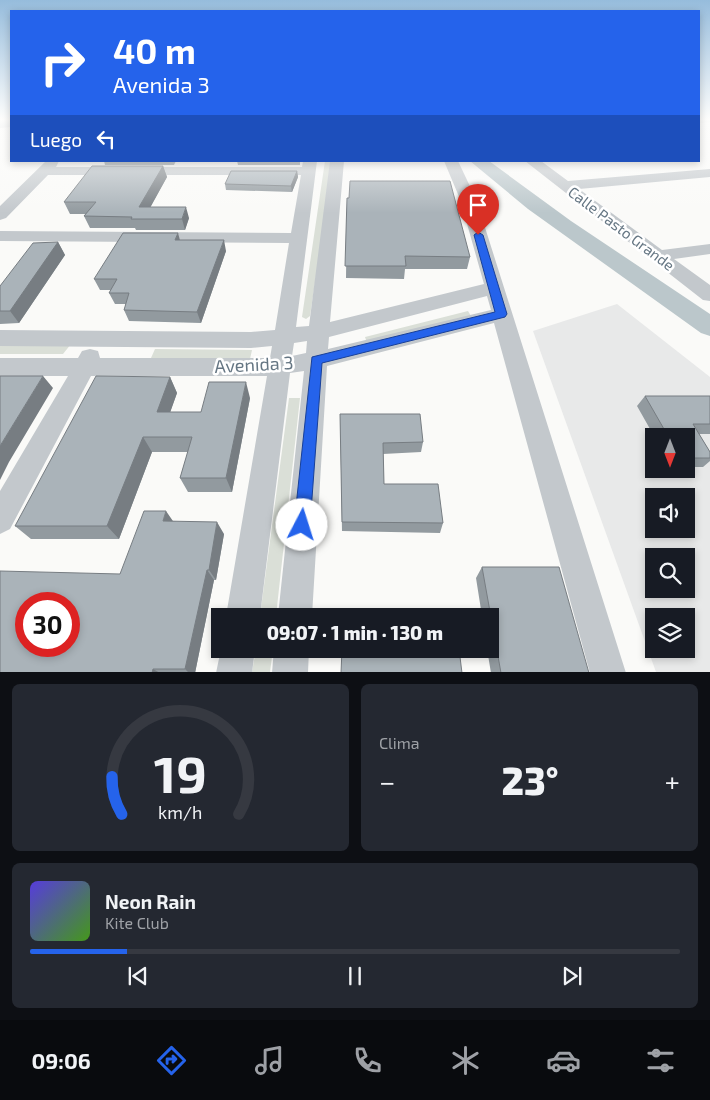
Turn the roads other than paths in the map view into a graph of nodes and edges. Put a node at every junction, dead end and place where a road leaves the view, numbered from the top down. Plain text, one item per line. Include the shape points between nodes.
1 (337, 162) edge
2 (451, 162) edge
3 (533, 162) edge
4 (48, 166) edge
5 (309, 166) edge
6 (710, 173) edge
7 (565, 186) junction
8 (0, 215) edge
9 (0, 236) edge
10 (299, 238) junction
11 (710, 249) edge
12 (656, 256) junction
13 (493, 288) junction
14 (710, 295) edge
15 (501, 314) junction
16 (319, 330) junction
17 (0, 338) edge
18 (283, 338) junction
19 (100, 339) junction
20 (316, 360) junction
21 (279, 367) junction
22 (0, 368) edge
23 (84, 368) junction
24 (0, 518) edge
25 (243, 608) edge
26 (296, 608) edge
27 (236, 658) edge
28 (291, 658) edge
29 (234, 672) edge
30 (290, 672) edge
31 (608, 672) edge

1 - 16 street
2 - 13 street via 468,199
3 - 7 street, Calle Pasto Grande
4 - 5 street
4 - 8 street
5 - 10 street
6 - 7 street
7 - 12 street, Calle Pasto Grande
9 - 10 street
10 - 18 street
11 - 12 street
12 - 14 street, Calle Pasto Grande
13 - 15 street
13 - 16 street, Avenida 3
15 - 20 street, Avenida 3
15 - 31 street
16 - 18 street, Avenida 3
16 - 20 street
17 - 19 street, Avenida 3
18 - 19 street, Avenida 3
18 - 21 street
19 - 23 street
20 - 21 street, Avenida 3
20 - 26 street
21 - 23 street, Avenida 3
21 - 25 street
22 - 23 street, Avenida 3
23 - 24 street
27 - 29 street
28 - 30 street

